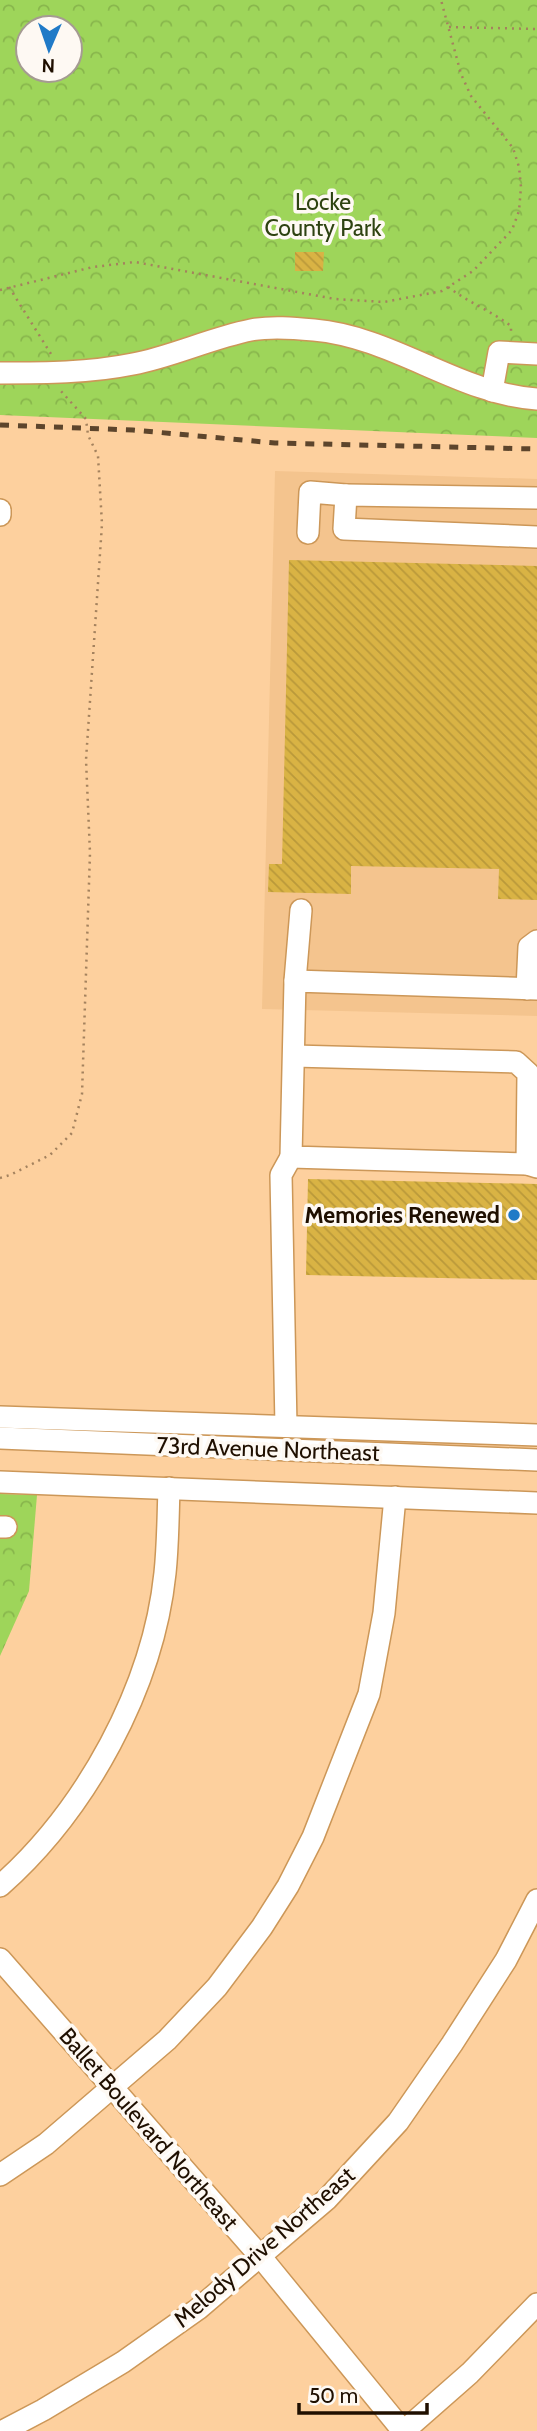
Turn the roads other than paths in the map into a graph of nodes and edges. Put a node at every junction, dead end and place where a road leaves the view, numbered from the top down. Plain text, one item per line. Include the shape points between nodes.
1 (537, 354) edge
2 (0, 373) edge
3 (492, 391) junction
4 (537, 399) edge
5 (346, 495) junction
6 (537, 498) edge
7 (308, 533) dead end
8 (537, 537) edge
9 (301, 910) dead end
10 (537, 941) edge
11 (295, 981) junction
12 (532, 989) edge
13 (293, 1056) junction
14 (291, 1157) junction
15 (532, 1166) edge
16 (0, 1417) edge
17 (286, 1426) junction
18 (537, 1435) edge
19 (0, 1438) edge
20 (537, 1460) edge
21 (0, 1482) edge
22 (169, 1488) junction
23 (395, 1497) junction
24 (537, 1503) edge
25 (0, 1886) edge
26 (537, 1900) edge
27 (0, 1959) edge
28 (113, 2087) junction
29 (0, 2175) edge
30 (260, 2256) junction
31 (537, 2304) edge
32 (3, 2431) edge
33 (403, 2431) edge

1 - 3 street via 499,352
2 - 3 street via 136,364 252,329 276,327 364,339
3 - 4 street
5 - 6 street
5 - 7 street via 310,492
5 - 8 street via 344,529
9 - 11 street
10 - 12 street via 529,947
11 - 12 street
11 - 13 street
13 - 14 street
13 - 15 street via 516,1062 528,1073
14 - 15 street
14 - 17 street via 281,1175
16 - 17 street, 73rd Avenue Northeast
17 - 18 street, 73rd Avenue Northeast
19 - 20 street, 73rd Avenue Northeast
21 - 22 street, 73rd Avenue Northeast
22 - 23 street, 73rd Avenue Northeast
22 - 25 street via 165,1574 135,1693 104,1757 69,1810 27,1862
23 - 24 street, 73rd Avenue Northeast
23 - 28 street via 384,1613 369,1694 313,1837 262,1927 217,1987 167,2040
26 - 30 street, Melody Drive Northeast via 453,2044 398,2122 327,2199
27 - 28 street, Ballet Boulevard Northeast
28 - 29 street via 46,2144
28 - 30 street, Ballet Boulevard Northeast
30 - 32 street, Melody Drive Northeast via 198,2309 124,2362
30 - 33 street, Ballet Boulevard Northeast
31 - 33 street via 470,2373

